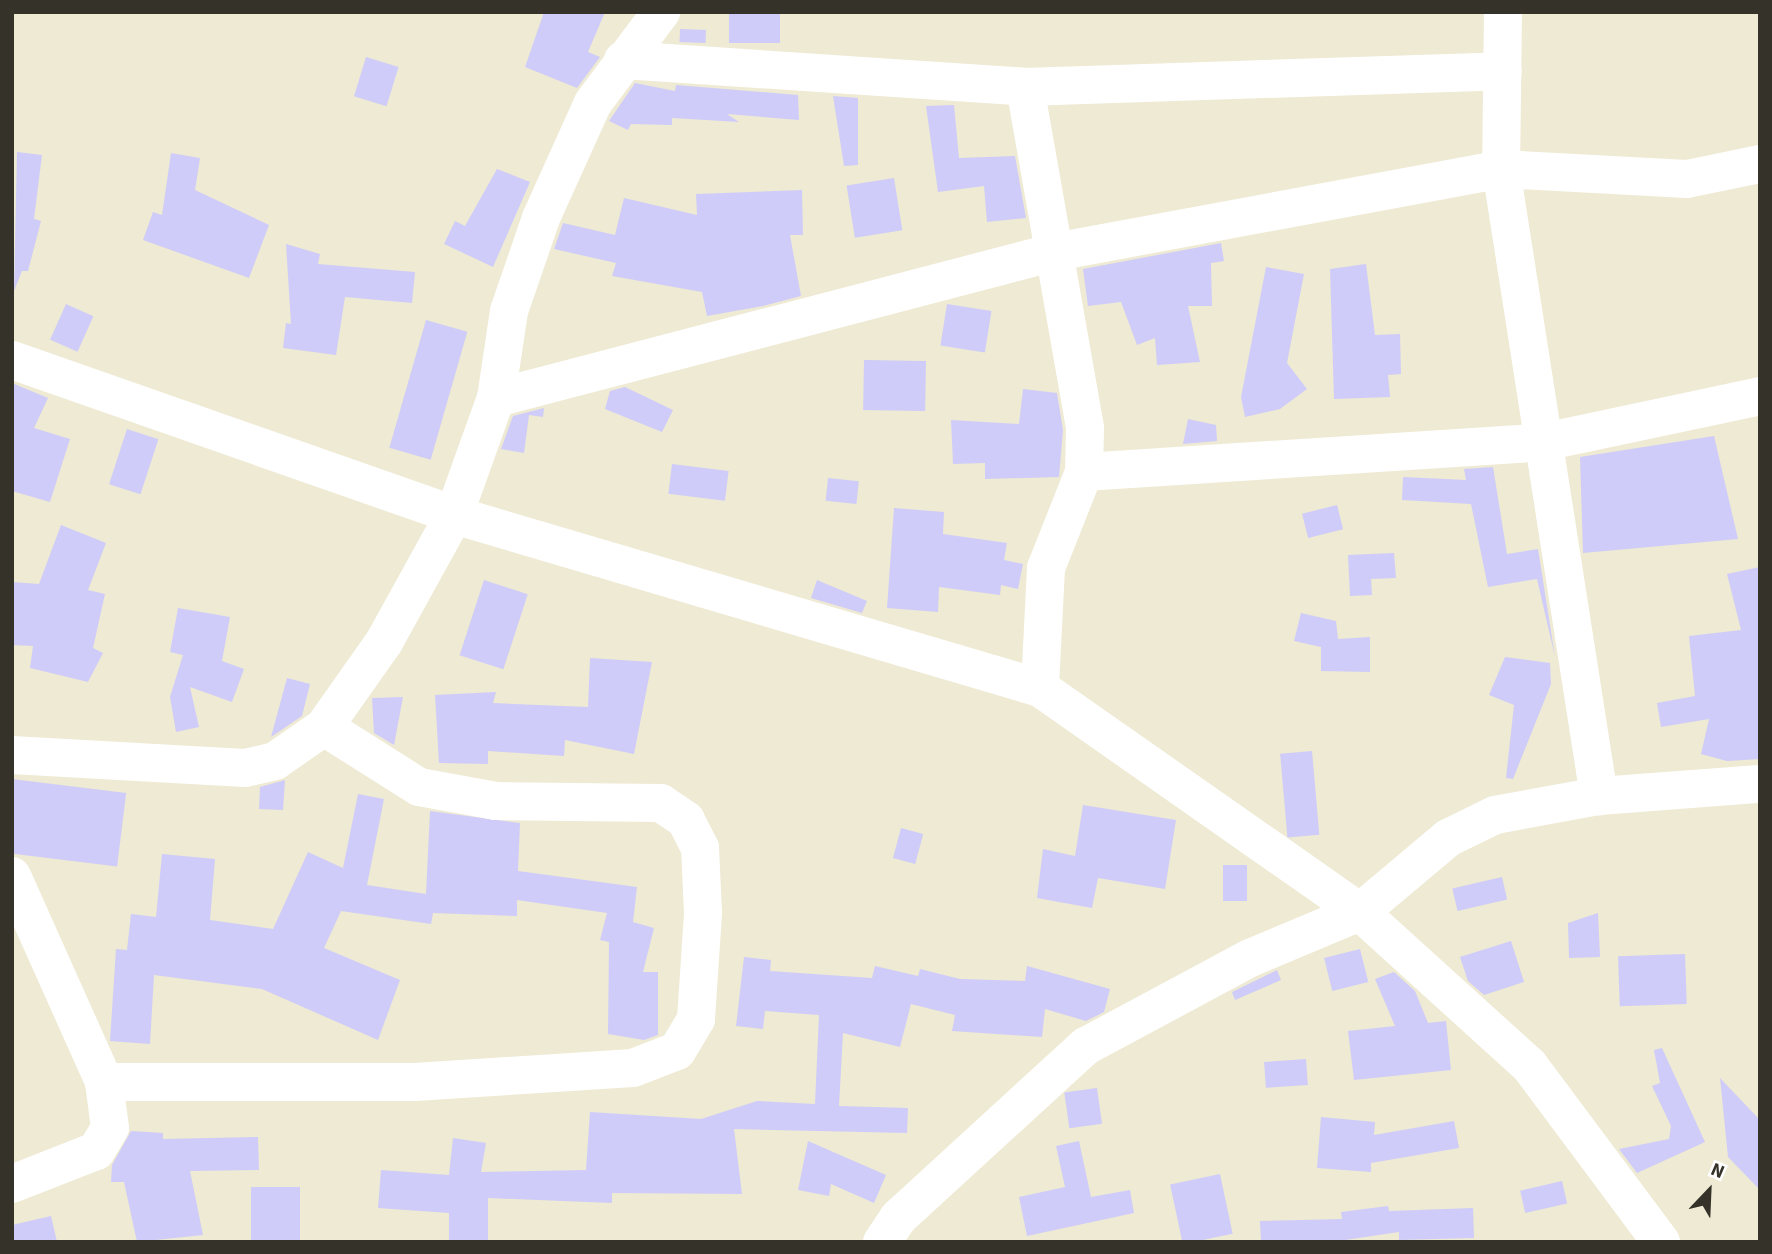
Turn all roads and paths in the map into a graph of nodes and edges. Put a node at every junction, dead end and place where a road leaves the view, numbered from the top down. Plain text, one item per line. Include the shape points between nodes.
1 (661, 12) edge
2 (1503, 12) edge
3 (623, 61) junction
4 (1503, 71) junction
5 (1024, 87) junction
6 (1760, 164) edge
7 (1501, 169) junction
8 (1055, 252) junction
9 (12, 360) edge
10 (1760, 396) edge
11 (496, 398) junction
12 (1544, 442) junction
13 (1084, 472) junction
14 (454, 515) junction
15 (1040, 688) junction
16 (324, 727) junction
17 (12, 755) edge
18 (1760, 783) edge
19 (1599, 796) junction
20 (12, 876) edge
21 (1360, 912) junction
22 (104, 1082) junction
23 (12, 1184) edge
24 (882, 1242) edge
25 (1661, 1242) edge

1 - 3 street
2 - 4 street
3 - 5 street
3 - 11 street via 593,103 541,218 509,311
4 - 5 street
4 - 7 street
5 - 8 street
6 - 7 street via 1688,178
7 - 8 street
7 - 12 street
8 - 11 street
8 - 13 street via 1086,428
9 - 14 street
10 - 12 street
11 - 14 street
12 - 13 street
12 - 19 street
13 - 15 street via 1046,568
14 - 15 street
14 - 16 street via 384,642
15 - 21 street
16 - 17 street via 275,761 245,768
16 - 22 street via 419,787 496,800 661,803 686,820 700,848 703,913 696,1019 677,1051 633,1068 415,1082
18 - 19 street
19 - 21 street via 1495,816 1448,838
20 - 22 street
21 - 24 street via 1250,958 1086,1046 898,1218
21 - 25 street via 1529,1065
22 - 23 street via 110,1128 96,1151

